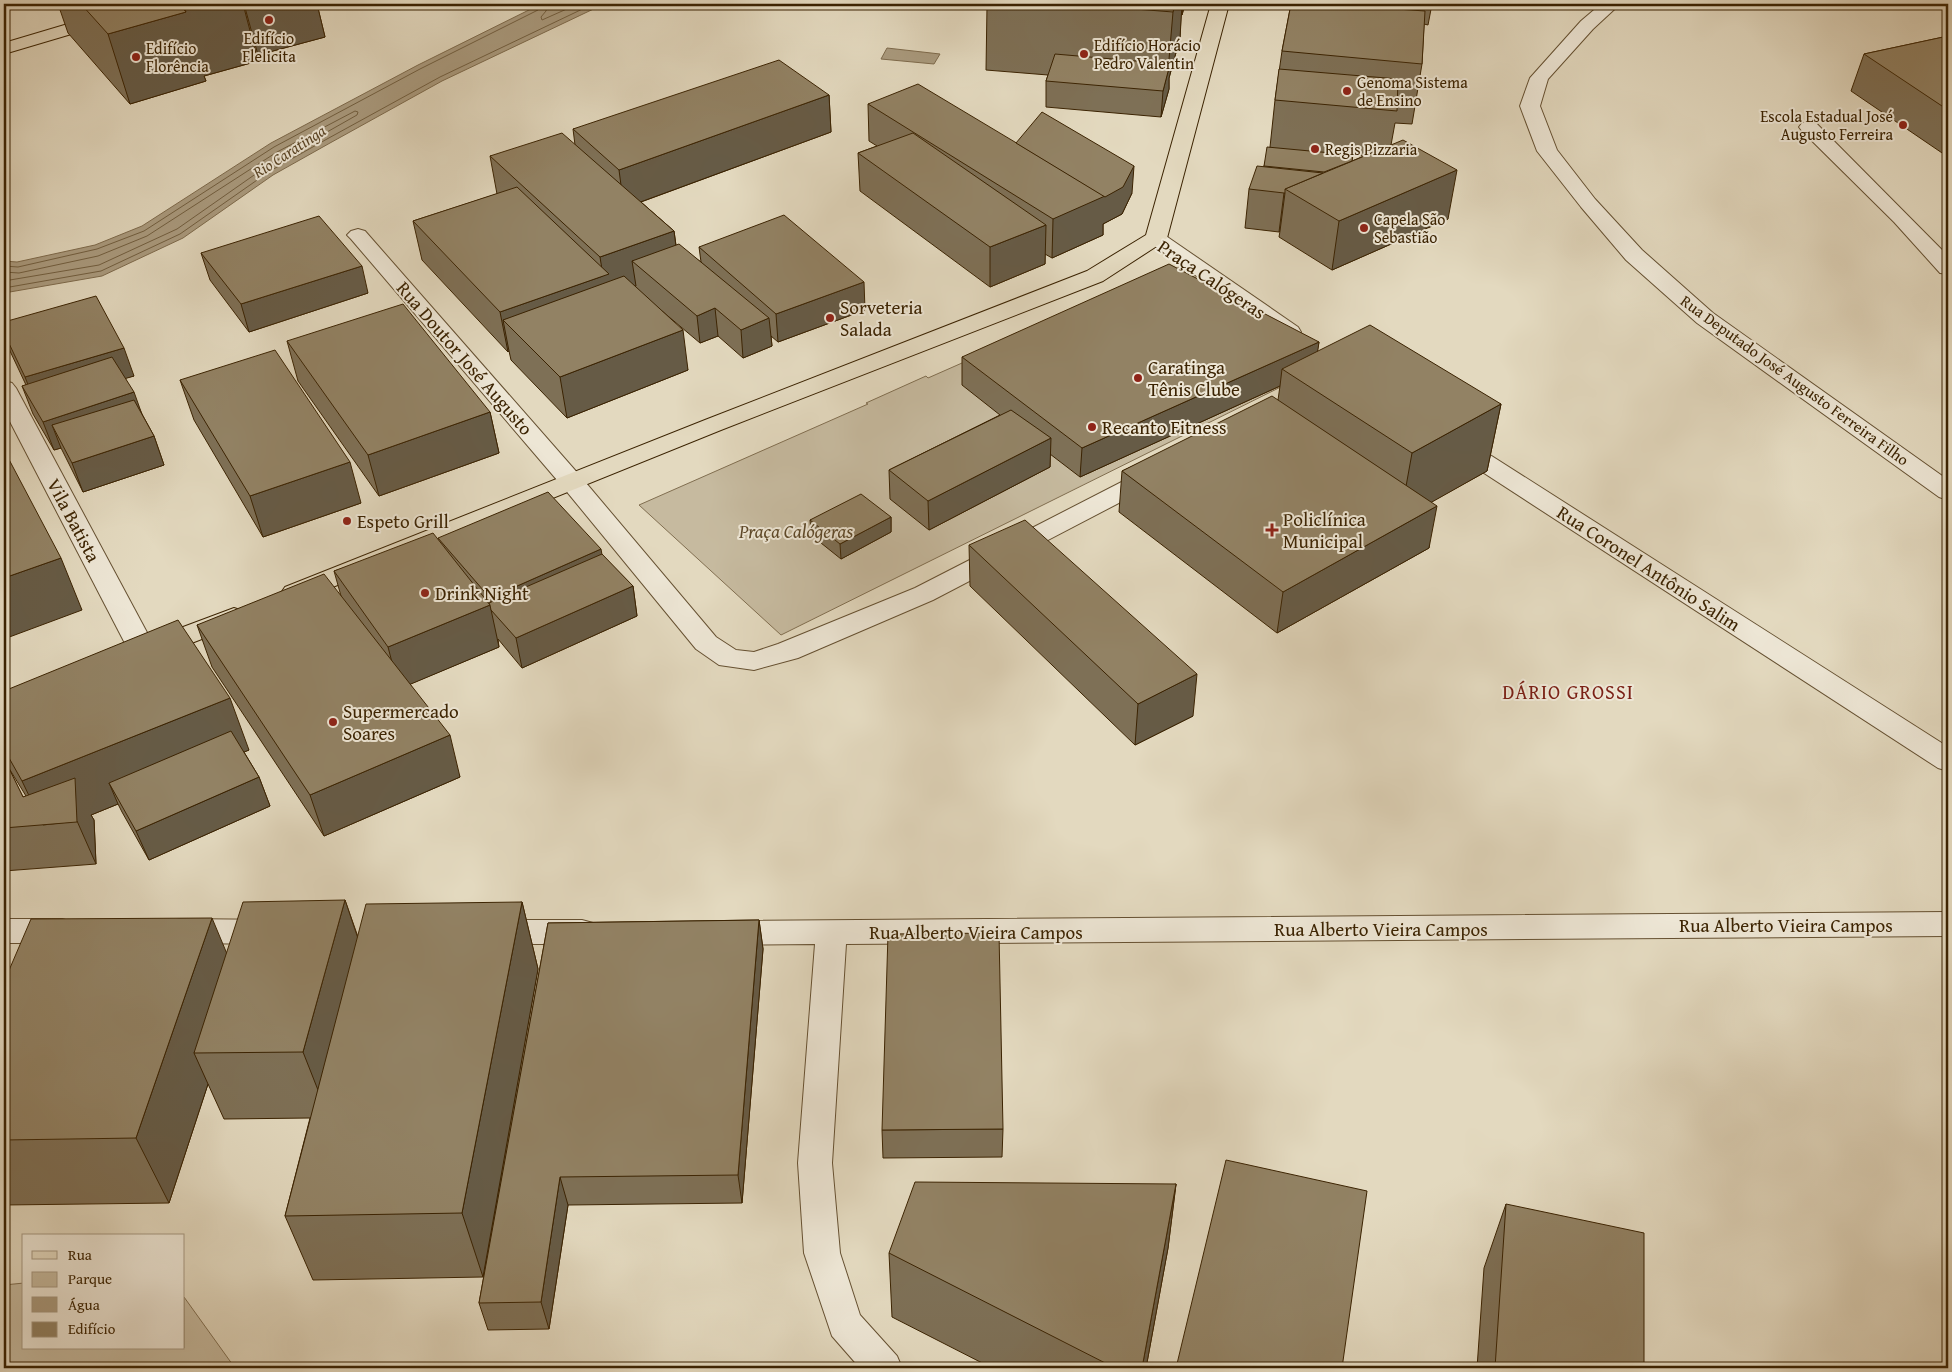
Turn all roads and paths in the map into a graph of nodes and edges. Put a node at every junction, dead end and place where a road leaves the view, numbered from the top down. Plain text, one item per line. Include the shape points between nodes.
1 (154, 4) edge
2 (1220, 4) edge
3 (1611, 4) edge
4 (4, 50) edge
5 (1809, 127) dead end
6 (358, 235) dead end
7 (1156, 238) junction
8 (1948, 268) edge
9 (1309, 346) edge
10 (4, 388) edge
11 (1440, 434) edge
12 (1175, 464) edge
13 (572, 482) junction
14 (1948, 492) edge
15 (144, 653) junction
16 (118, 663) edge
17 (1948, 761) edge
18 (1948, 924) edge
19 (4, 931) edge
20 (93, 931) edge
21 (153, 931) edge
22 (293, 932) edge
23 (462, 932) edge
24 (611, 932) edge
25 (691, 933) edge
26 (830, 933) junction
27 (884, 1368) edge

1 - 4 main road
2 - 7 main road
3 - 14 street, Rua Deputado José Augusto Ferreira Filho via 1587,25 1539,78 1530,106 1547,151 1634,255 1705,318
5 - 8 street
6 - 13 street, Rua Doutor José Augusto
7 - 9 street, Praça Calógeras
7 - 13 main road, Praça Calógeras via 1095,276
10 - 15 street, Vila Batista
11 - 17 street, Rua Coronel Antônio Salim
12 - 13 street via 924,594 788,651 754,661 729,658 706,643
13 - 15 main road, Praça Calógeras
15 - 16 main road, Praça Calógeras
18 - 26 street, Rua Alberto Vieira Campos
19 - 20 street
21 - 22 street
23 - 24 street
25 - 26 street, Rua Alberto Vieira Campos
26 - 27 street via 815,1163 822,1253 845,1324

